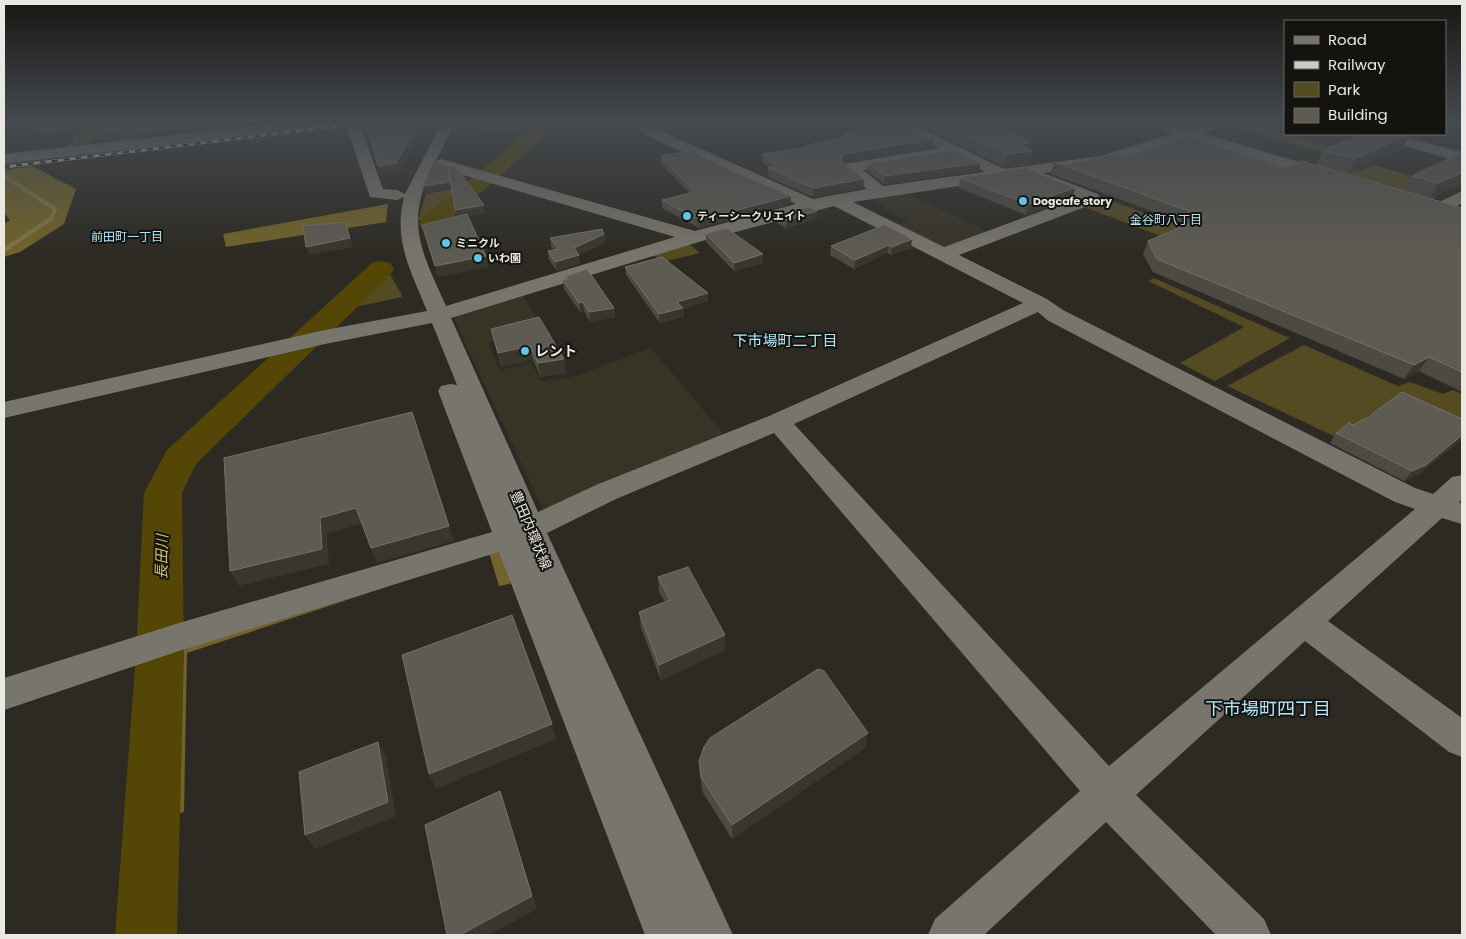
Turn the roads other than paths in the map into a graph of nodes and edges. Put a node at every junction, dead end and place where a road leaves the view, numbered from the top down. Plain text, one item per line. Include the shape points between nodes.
1 (367, 166) edge
2 (413, 166) edge
3 (426, 166) edge
4 (448, 166) edge
5 (728, 166) edge
6 (857, 166) edge
7 (986, 166) edge
8 (1068, 166) edge
9 (1294, 166) edge
10 (1024, 172) junction
11 (1003, 175) junction
12 (1346, 182) edge
13 (880, 192) junction
14 (397, 195) junction
15 (1462, 196) edge
16 (836, 200) junction
17 (1420, 204) edge
18 (812, 205) junction
19 (1439, 209) junction
20 (1462, 216) edge
21 (695, 237) junction
22 (944, 254) junction
23 (1040, 303) junction
24 (429, 316) junction
25 (4, 410) edge
26 (778, 422) junction
27 (1462, 484) edge
28 (1450, 510) edge
29 (520, 532) junction
30 (1305, 622) junction
31 (4, 694) edge
32 (1462, 740) edge
33 (1108, 793) junction
34 (959, 933) edge
35 (668, 935) edge
36 (710, 935) edge
37 (1248, 935) edge

1 - 14 street via 376,193
2 - 14 street, 豊田内環状線
3 - 24 street, 豊田内環状線 via 415,186 407,226
4 - 21 street
5 - 18 street
6 - 13 street via 850,167
7 - 11 street
8 - 10 street
9 - 12 street
10 - 11 street
10 - 22 street via 1092,198
11 - 13 street
13 - 16 street
14 - 24 street, 豊田内環状線 via 392,222 400,269
15 - 19 street
16 - 18 street
16 - 22 street
17 - 19 street
18 - 21 street
19 - 20 street
21 - 24 street
22 - 23 street
23 - 26 street
23 - 28 street via 1055,316 1406,495
24 - 25 street via 324,336
24 - 29 street, 豊田内環状線
26 - 29 street via 606,492
26 - 33 street
27 - 28 street
28 - 30 street
29 - 31 street
29 - 35 street, 豊田内環状線
29 - 36 street, 豊田内環状線
30 - 32 street
30 - 33 street
33 - 34 street
33 - 37 street

